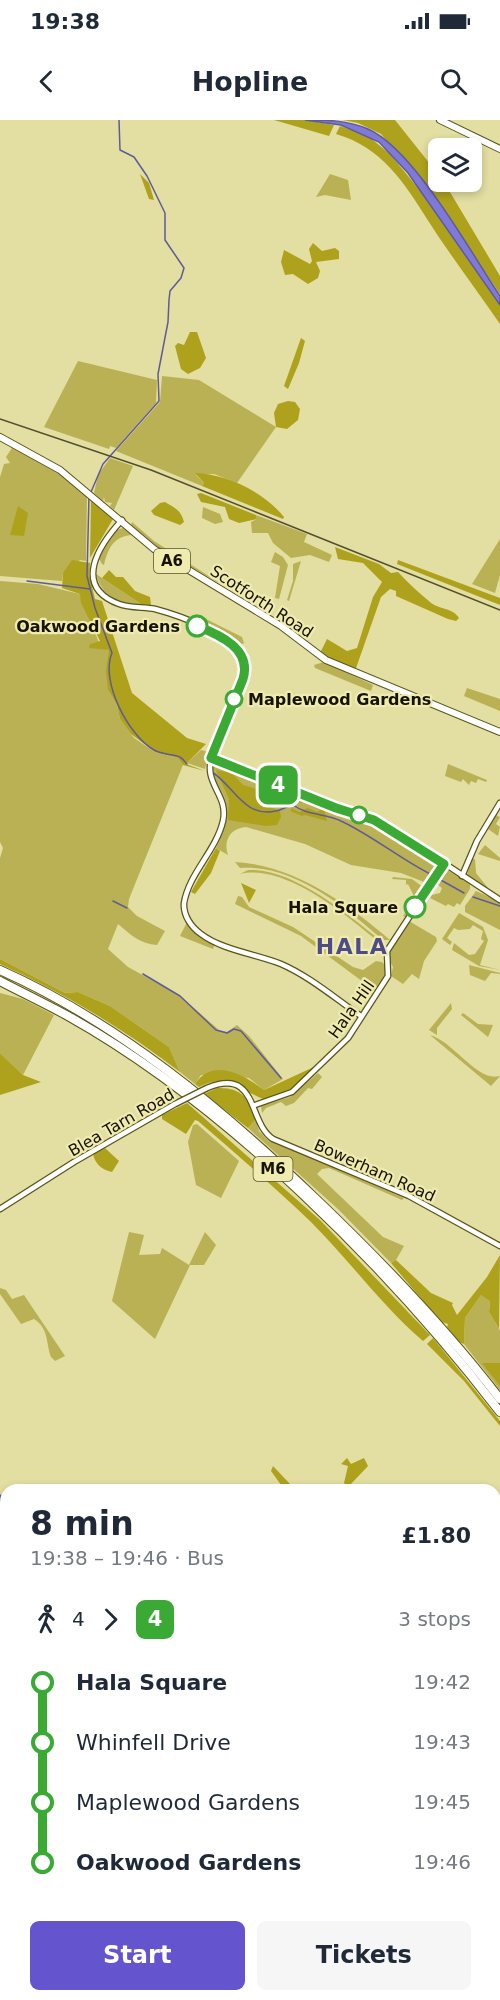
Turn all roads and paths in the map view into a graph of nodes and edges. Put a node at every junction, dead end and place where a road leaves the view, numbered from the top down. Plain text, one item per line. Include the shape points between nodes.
1 (440, 120) edge
2 (500, 149) edge
3 (0, 437) edge
4 (122, 520) junction
5 (500, 732) edge
6 (211, 758) junction
7 (500, 803) edge
8 (444, 864) junction
9 (462, 876) junction
10 (500, 900) edge
11 (0, 970) edge
12 (0, 981) edge
13 (362, 1016) junction
14 (255, 1105) junction
15 (0, 1209) edge
16 (500, 1246) edge
17 (500, 1399) edge
18 (500, 1412) edge

1 - 2 main road
3 - 4 main road, Scotforth Road / A6 via 46,462
4 - 5 main road, Scotforth Road / A6 via 154,549 239,599 337,667
4 - 6 street via 94,560 95,582 101,592 116,603 157,610 218,634 239,650 243,679
6 - 8 street via 388,826
6 - 13 street via 210,778 224,815 186,895 184,907 189,921 210,939 288,967
7 - 9 street
8 - 9 street
8 - 13 street, Hala Hill via 387,951 388,976
9 - 10 street
11 - 17 highway, M6 via 86,1015 149,1057 232,1123 366,1247 446,1332
12 - 18 highway, M6 via 70,1017 143,1065 244,1144 370,1263
13 - 14 street, Hala Hill via 341,1046 296,1089
14 - 15 street, Blea Tarn Road, bridge via 247,1092 237,1087 217,1084 207,1088 74,1162
14 - 16 street, Bowerham Road via 262,1127 273,1139 408,1196

